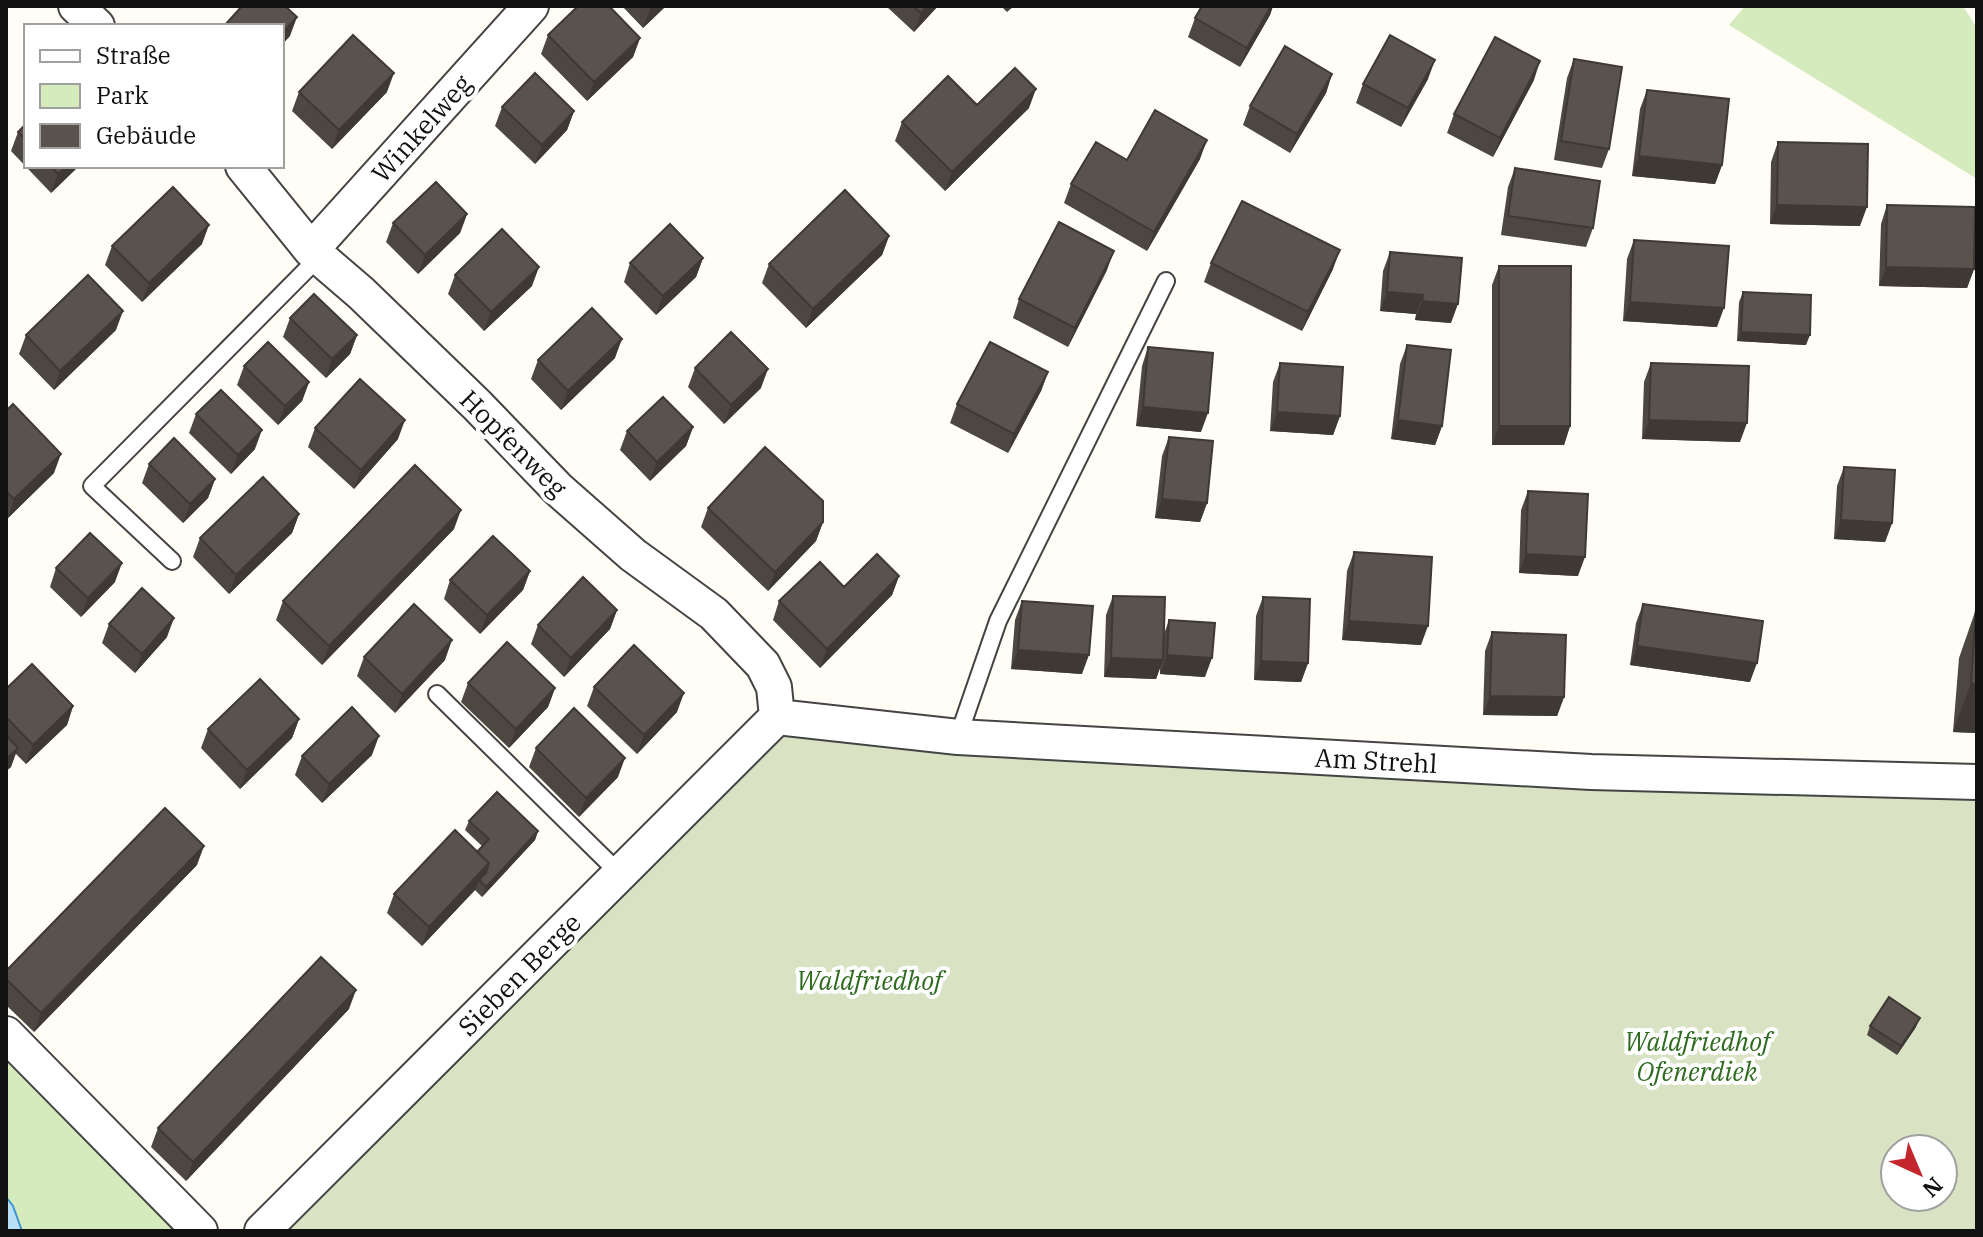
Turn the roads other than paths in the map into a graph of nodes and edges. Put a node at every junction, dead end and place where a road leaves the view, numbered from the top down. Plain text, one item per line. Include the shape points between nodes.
1 (76, 6) edge
2 (531, 6) edge
3 (95, 24) edge
4 (245, 168) edge
5 (315, 253) junction
6 (1166, 281) dead end
7 (172, 561) dead end
8 (437, 694) dead end
9 (777, 717) junction
10 (958, 737) junction
11 (1977, 782) edge
12 (619, 873) junction
13 (6, 1034) edge
14 (200, 1231) edge
15 (262, 1231) edge

1 - 3 street
2 - 5 street, Winkelweg
4 - 5 street, Hopfenweg
5 - 7 lane via 92,486
5 - 9 street, Hopfenweg via 558,489 633,555 714,614 763,665 774,687
6 - 10 lane via 998,621
8 - 12 lane
9 - 10 street, Am Strehl
9 - 12 street, Sieben Berge
10 - 11 street, Am Strehl via 1591,772
12 - 15 street, Sieben Berge
13 - 14 street

